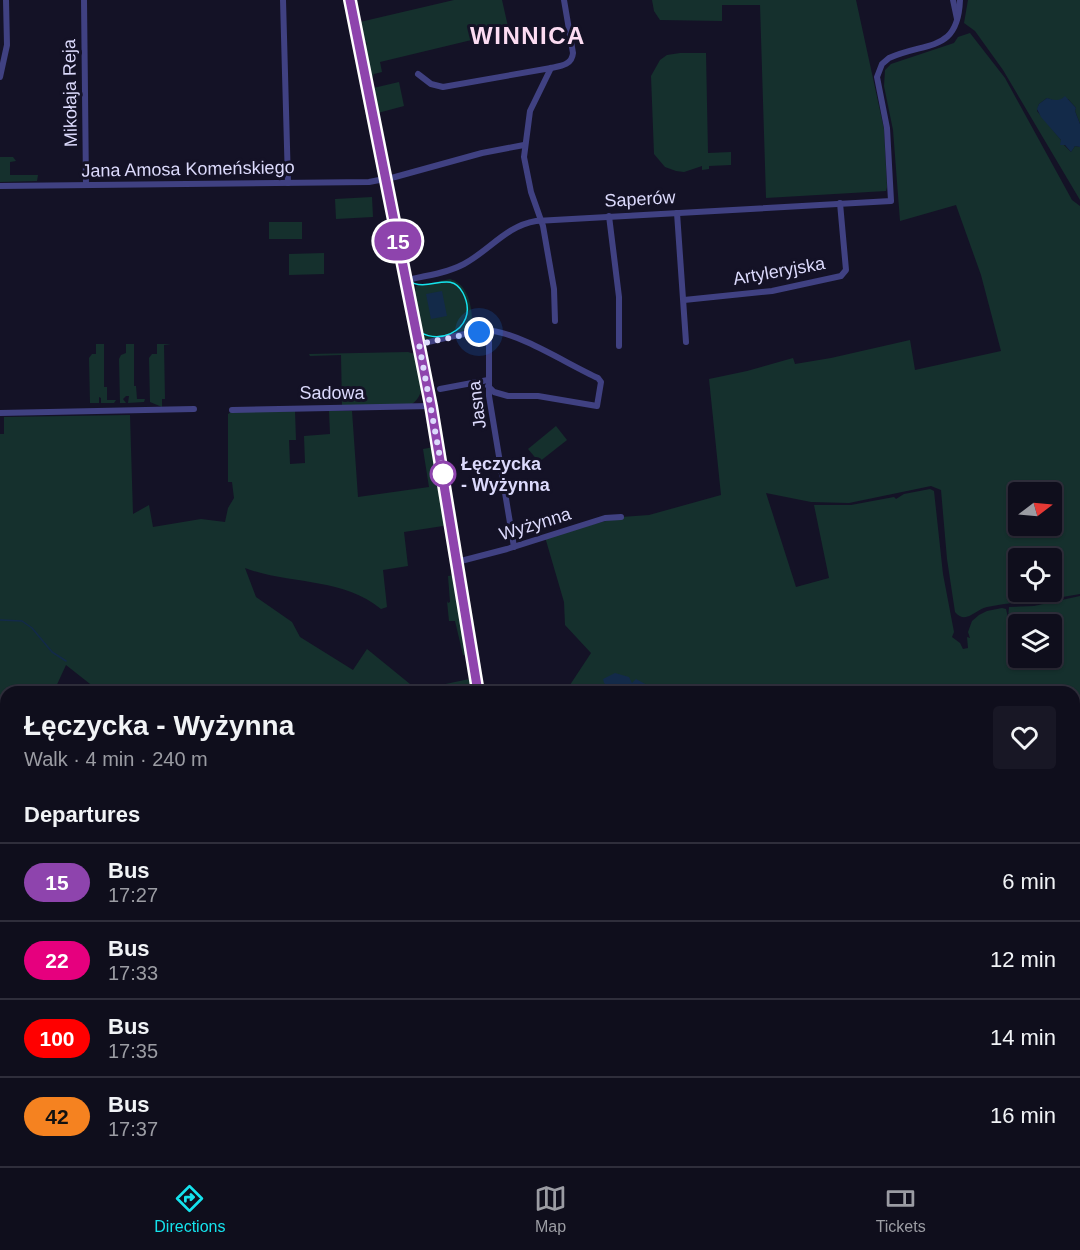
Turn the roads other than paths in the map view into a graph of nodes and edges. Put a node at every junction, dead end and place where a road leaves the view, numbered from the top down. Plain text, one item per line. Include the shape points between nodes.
1 (84, 0) edge
2 (283, 0) edge
3 (350, 0) edge
4 (564, 0) edge
5 (953, 0) edge
6 (960, 0) edge
7 (8, 1) edge
8 (957, 20) junction
9 (551, 68) junction
10 (418, 74) dead end
11 (0, 77) edge
12 (524, 146) junction
13 (385, 180) junction
14 (288, 183) junction
15 (86, 185) junction
16 (0, 186) edge
17 (840, 204) junction
18 (677, 213) junction
19 (609, 216) junction
20 (542, 220) junction
21 (406, 280) junction
22 (684, 300) junction
23 (555, 321) dead end
24 (486, 331) junction
25 (686, 342) dead end
26 (419, 344) junction
27 (619, 346) dead end
28 (488, 383) junction
29 (440, 389) dead end
30 (431, 406) junction
31 (194, 409) dead end
32 (232, 410) dead end
33 (0, 413) edge
34 (621, 517) dead end
35 (514, 547) junction
36 (457, 562) junction
37 (477, 686) edge

1 - 15 street, Mikołaja Reja
2 - 14 street
3 - 13 street
4 - 9 street via 573,56 568,63
5 - 8 street
6 - 8 street
7 - 11 street via 7,45
8 - 17 street, Saperów via 946,39 894,56 879,69 877,84 887,128 891,201
9 - 10 street via 443,87
9 - 12 street via 531,108
12 - 13 street, Jana Amosa Komeńskiego via 482,153
12 - 20 street via 527,178
13 - 14 street, Jana Amosa Komeńskiego
13 - 21 street
14 - 15 street, Jana Amosa Komeńskiego
15 - 16 street, Jana Amosa Komeńskiego
17 - 18 street, Saperów
17 - 22 street, Artyleryjska via 846,270 841,276 782,289
18 - 19 street, Saperów
18 - 22 street
19 - 20 street, Saperów
19 - 27 street via 619,297
20 - 21 street, Saperów via 513,228 459,267
20 - 23 street via 554,289
21 - 26 street
22 - 25 street
24 - 26 street
24 - 28 street, Jasna
24 - 28 street via 526,342 601,382 597,406 538,396 501,395
26 - 30 street
28 - 29 street
28 - 35 street, Jasna
30 - 32 street, Sadowa
30 - 36 street
31 - 33 street
34 - 35 street, Wyżynna via 604,518
35 - 36 street, Wyżynna
36 - 37 street

